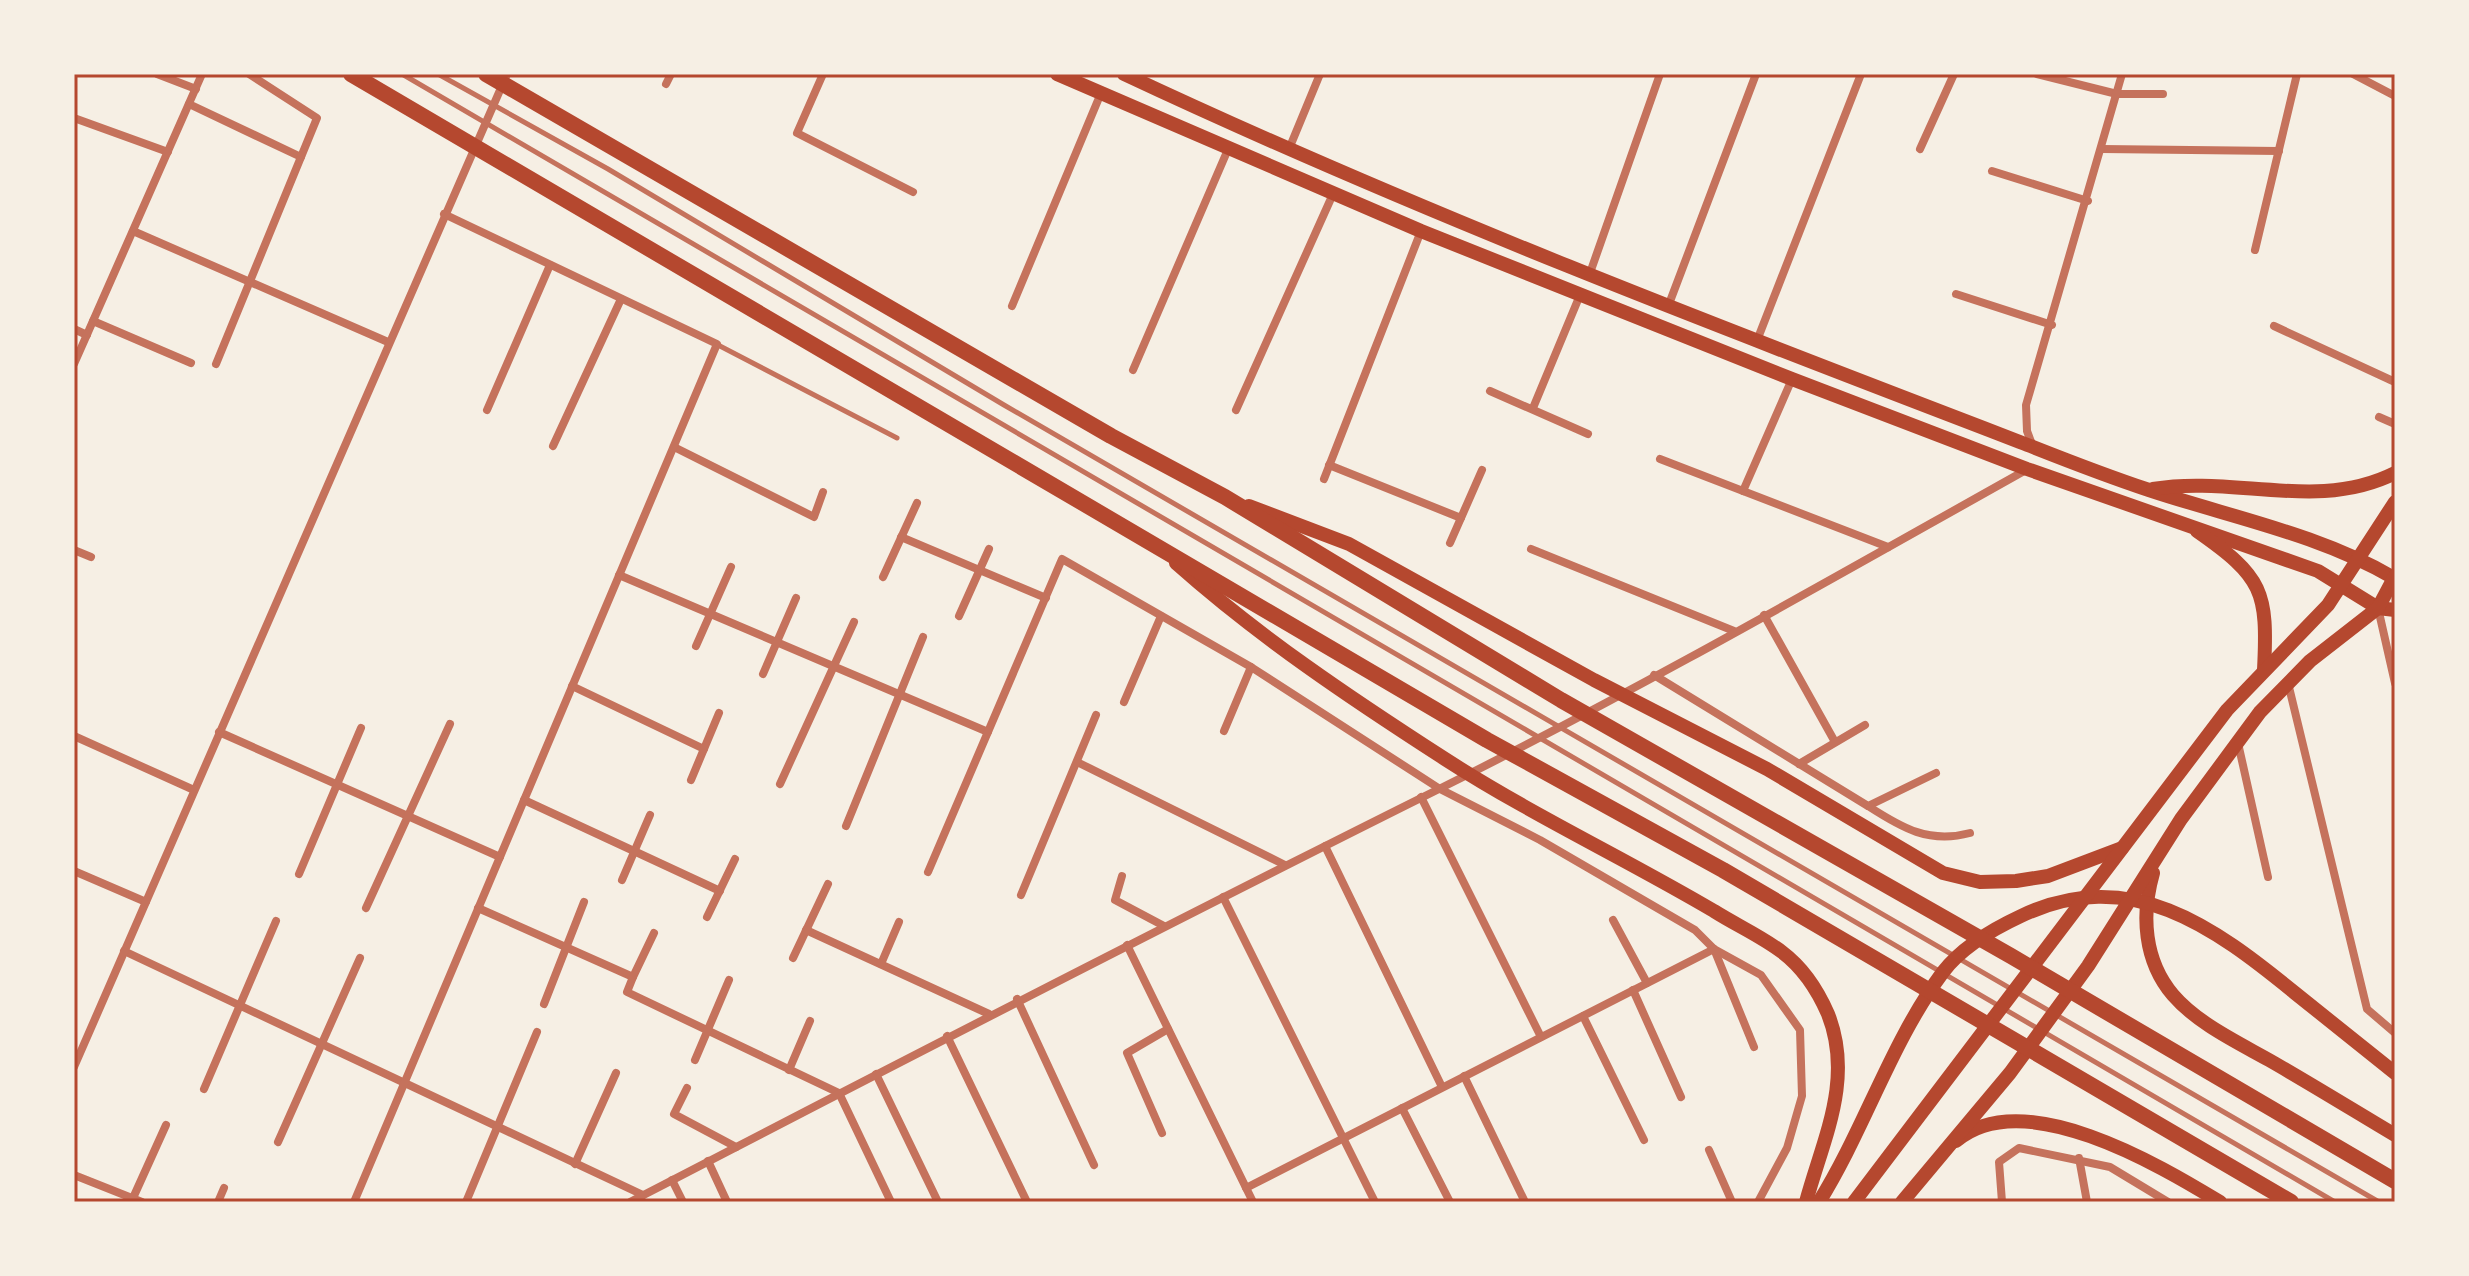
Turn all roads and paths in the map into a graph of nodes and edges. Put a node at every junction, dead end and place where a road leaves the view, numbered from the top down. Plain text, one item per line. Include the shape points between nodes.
1 (157, 74) edge
2 (202, 74) edge
3 (249, 74) edge
4 (351, 74) edge
5 (402, 74) edge
6 (438, 74) edge
7 (486, 74) edge
8 (507, 74) edge
9 (671, 74) edge
10 (823, 74) edge
11 (1057, 74) edge
12 (1124, 74) edge
13 (1320, 74) edge
14 (1660, 74) edge
15 (1756, 74) edge
16 (1861, 74) edge
17 (1954, 74) edge
18 (2037, 74) edge
19 (2122, 74) edge
20 (2297, 74) edge
21 (2353, 74) edge
22 (666, 84) dead end
23 (196, 89) junction
24 (1102, 91) junction
25 (2117, 94) junction
26 (2163, 94) dead end
27 (2395, 96) edge
28 (189, 104) junction
29 (74, 118) edge
30 (1229, 147) junction
31 (1289, 149) junction
32 (1920, 149) dead end
33 (2102, 149) junction
34 (2279, 151) junction
35 (168, 152) junction
36 (301, 157) junction
37 (1992, 171) dead end
38 (913, 192) dead end
39 (1333, 194) junction
40 (2088, 201) junction
41 (444, 214) junction
42 (133, 231) junction
43 (1421, 231) junction
44 (2255, 250) dead end
45 (550, 265) junction
46 (1590, 273) junction
47 (251, 282) junction
48 (1956, 294) dead end
49 (1580, 295) junction
50 (621, 299) junction
51 (1669, 304) junction
52 (1012, 306) dead end
53 (93, 321) junction
54 (2052, 325) junction
55 (2274, 326) dead end
56 (74, 329) edge
57 (87, 335) junction
58 (1758, 338) junction
59 (388, 342) junction
60 (717, 344) junction
61 (191, 363) dead end
62 (74, 364) edge
63 (216, 364) dead end
64 (1133, 370) dead end
65 (1792, 379) junction
66 (2395, 382) edge
67 (1490, 391) dead end
68 (1533, 408) junction
69 (487, 410) dead end
70 (1236, 410) dead end
71 (2379, 417) dead end
72 (2395, 424) edge
73 (1588, 434) dead end
74 (897, 438) dead end
75 (553, 446) dead end
76 (674, 447) junction
77 (2033, 447) junction
78 (1660, 459) dead end
79 (1329, 465) junction
80 (2027, 469) junction
81 (1482, 470) dead end
82 (2395, 473) edge
83 (1324, 479) dead end
84 (2149, 490) junction
85 (1743, 491) junction
86 (823, 492) dead end
87 (1225, 497) junction
88 (2395, 502) edge
89 (917, 503) dead end
90 (1461, 518) junction
91 (2180, 520) junction
92 (901, 537) junction
93 (1450, 543) dead end
94 (1888, 547) junction
95 (989, 549) dead end
96 (1531, 549) dead end
97 (74, 550) edge
98 (1161, 550) junction
99 (91, 557) dead end
100 (2358, 557) junction
101 (731, 567) dead end
102 (978, 570) junction
103 (619, 575) junction
104 (883, 577) dead end
105 (2395, 577) edge
106 (2340, 584) junction
107 (796, 598) dead end
108 (1046, 598) junction
109 (2378, 608) junction
110 (2395, 610) edge
111 (709, 613) junction
112 (1764, 615) junction
113 (959, 616) dead end
114 (1161, 616) junction
115 (854, 622) dead end
116 (1734, 631) junction
117 (923, 637) dead end
118 (777, 642) junction
119 (696, 646) dead end
120 (834, 666) junction
121 (1251, 667) junction
122 (2264, 670) junction
123 (763, 674) dead end
124 (1654, 675) junction
125 (2287, 682) junction
126 (2395, 683) edge
127 (572, 686) junction
128 (899, 694) junction
129 (1124, 702) dead end
130 (719, 713) dead end
131 (1096, 715) dead end
132 (450, 724) dead end
133 (1865, 725) dead end
134 (361, 728) dead end
135 (1224, 731) dead end
136 (219, 732) junction
137 (988, 732) junction
138 (74, 736) edge
139 (1835, 742) junction
140 (2238, 742) junction
141 (704, 749) junction
142 (1077, 762) junction
143 (1799, 764) junction
144 (1936, 773) dead end
145 (691, 780) dead end
146 (338, 784) junction
147 (780, 784) dead end
148 (1440, 789) junction
149 (194, 790) junction
150 (1421, 797) junction
151 (524, 800) junction
152 (1868, 806) junction
153 (408, 815) junction
154 (650, 815) dead end
155 (846, 826) dead end
156 (1970, 833) dead end
157 (1325, 846) junction
158 (2122, 848) junction
159 (633, 851) junction
160 (500, 857) junction
161 (735, 859) dead end
162 (2157, 860) junction
163 (1285, 865) junction
164 (74, 871) edge
165 (928, 872) dead end
166 (299, 874) dead end
167 (1122, 876) dead end
168 (2268, 877) dead end
169 (622, 880) dead end
170 (828, 884) dead end
171 (720, 891) junction
172 (1021, 895) dead end
173 (1223, 897) junction
174 (146, 902) junction
175 (584, 902) dead end
176 (366, 908) dead end
177 (478, 908) junction
178 (707, 917) dead end
179 (1613, 920) dead end
180 (276, 921) dead end
181 (899, 922) dead end
182 (1164, 926) junction
183 (806, 930) junction
184 (654, 933) dead end
185 (1127, 945) junction
186 (566, 948) junction
187 (1714, 949) junction
188 (124, 951) junction
189 (360, 958) dead end
190 (793, 958) dead end
191 (881, 964) junction
192 (633, 977) junction
193 (729, 980) dead end
194 (1647, 983) junction
195 (1633, 990) junction
196 (1017, 999) junction
197 (544, 1004) dead end
198 (240, 1006) junction
199 (989, 1014) junction
200 (1583, 1016) junction
201 (810, 1021) dead end
202 (1168, 1029) junction
203 (707, 1031) junction
204 (537, 1032) dead end
205 (2395, 1033) edge
206 (947, 1036) junction
207 (1541, 1037) junction
208 (322, 1044) junction
209 (1754, 1047) dead end
210 (695, 1060) dead end
211 (74, 1067) edge
212 (789, 1070) junction
213 (616, 1073) dead end
214 (2395, 1073) edge
215 (876, 1074) junction
216 (1464, 1076) junction
217 (404, 1083) junction
218 (1442, 1087) junction
219 (687, 1088) dead end
220 (204, 1089) dead end
221 (839, 1093) junction
222 (1681, 1097) dead end
223 (1402, 1108) junction
224 (166, 1125) dead end
225 (498, 1127) junction
226 (1162, 1133) dead end
227 (2395, 1135) edge
228 (1341, 1139) junction
229 (1644, 1140) dead end
230 (278, 1142) dead end
231 (736, 1147) junction
232 (1709, 1150) dead end
233 (2079, 1158) junction
234 (1934, 1159) junction
235 (708, 1161) junction
236 (575, 1164) junction
237 (1094, 1165) dead end
238 (74, 1175) edge
239 (672, 1180) junction
240 (2395, 1181) edge
241 (224, 1188) dead end
242 (1246, 1188) junction
243 (643, 1195) junction
244 (137, 1200) edge
245 (218, 1202) edge
246 (354, 1202) edge
247 (466, 1202) edge
248 (630, 1202) edge
249 (683, 1202) edge
250 (727, 1202) edge
251 (891, 1202) edge
252 (938, 1202) edge
253 (1027, 1202) edge
254 (1253, 1202) edge
255 (1375, 1202) edge
256 (1450, 1202) edge
257 (1525, 1202) edge
258 (1732, 1202) edge
259 (1758, 1202) edge
260 (1806, 1202) edge
261 (1819, 1202) edge
262 (1854, 1202) edge
263 (1902, 1202) edge
264 (2002, 1202) edge
265 (2087, 1202) edge
266 (2168, 1202) edge
267 (2220, 1202) edge
268 (2291, 1202) edge
269 (2335, 1202) edge
270 (2379, 1202) edge

1 - 23 street
2 - 23 street
3 - 36 street via 317,118
4 - 98 highway
5 - 269 lane
6 - 270 lane
7 - 87 highway
8 - 41 street
9 - 22 street
10 - 38 street via 797,133
11 - 24 main road
12 - 31 main road
13 - 31 street
14 - 46 street
15 - 51 street
16 - 58 street
17 - 32 street
18 - 25 street
19 - 25 street
20 - 34 street
21 - 27 street
23 - 28 street
24 - 30 main road
24 - 52 street
25 - 26 street
25 - 33 street
28 - 35 street
28 - 36 street
29 - 35 street
30 - 39 main road
30 - 64 street
31 - 46 main road
33 - 34 street
33 - 40 street
34 - 44 street
35 - 42 street
36 - 47 street
37 - 40 street
39 - 43 main road
39 - 70 street
40 - 54 street
41 - 45 street
41 - 59 street
42 - 47 street
42 - 53 street
43 - 49 main road
43 - 79 street
45 - 50 street
45 - 69 street
46 - 51 main road
47 - 59 street
47 - 63 street
48 - 54 street
49 - 65 main road
49 - 68 street
50 - 60 street
50 - 75 street
51 - 58 main road
53 - 57 street
53 - 61 street
54 - 77 street via 2026,405
55 - 66 street
56 - 57 street
57 - 62 street
58 - 77 main road
59 - 136 street
60 - 74 lane
60 - 76 street
65 - 80 main road
65 - 85 street
67 - 68 street
68 - 73 street
71 - 72 street
76 - 86 street via 814,517
76 - 103 street
77 - 80 main road
77 - 84 main road
78 - 85 street
79 - 83 street
79 - 90 street
80 - 91 main road
80 - 94 street
81 - 90 street
82 - 84 main road via 2352,489
84 - 100 main road
85 - 94 street
87 - 158 main road via 1349,544 1767,769 1943,873 1980,882 2016,881 2048,876
87 - 240 highway via 1561,700
88 - 100 main road
89 - 92 street
90 - 93 street
91 - 106 main road
91 - 122 main road via 2233,558 2258,589 2266,613
92 - 102 street
92 - 104 street
94 - 112 street
95 - 102 street
96 - 116 street
97 - 99 street
98 - 260 main road via 1232,612 1448,760 1782,952 1801,970 1829,1017 1839,1090
98 - 268 highway
100 - 105 main road
100 - 106 main road
101 - 111 street
102 - 108 street
102 - 113 street
103 - 111 street
103 - 127 street
105 - 109 main road
106 - 109 main road
106 - 122 main road via 2313,623
107 - 118 street
108 - 114 street via 1062,559
108 - 137 street
109 - 110 main road
109 - 125 main road
109 - 126 street
111 - 118 street
111 - 119 street
112 - 116 street
112 - 139 street
114 - 121 street
114 - 129 street
115 - 120 street
116 - 124 street
117 - 128 street
118 - 120 street
118 - 123 street
120 - 128 street
120 - 147 street
121 - 135 street
121 - 148 street
122 - 158 main road
124 - 143 street
124 - 148 street
125 - 140 main road
125 - 205 street via 2367,1009
127 - 141 street
127 - 151 street
128 - 137 street
128 - 155 street
130 - 141 street
131 - 142 street
132 - 153 street
133 - 139 street
134 - 146 street
136 - 146 street
136 - 149 street
137 - 165 street
138 - 149 street
139 - 143 street
140 - 162 main road
140 - 168 street
141 - 145 street
142 - 163 street
142 - 172 street
143 - 152 street
144 - 152 street
146 - 153 street
146 - 166 street
148 - 150 street
148 - 187 street via 1695,930
149 - 174 street
150 - 157 street
150 - 207 street
151 - 159 street
151 - 160 street
152 - 156 street via 1926,837
153 - 160 street
153 - 176 street
154 - 159 street
157 - 163 street
157 - 218 street
158 - 262 main road
159 - 169 street
159 - 171 street
160 - 177 street
161 - 171 street
162 - 227 main road via 2145,919 2159,974 2174,996 2222,1033
162 - 234 main road via 2010,1073
163 - 173 street
164 - 174 street
167 - 182 street via 1115,900
170 - 183 street
171 - 178 street
173 - 182 street
173 - 228 street
174 - 188 street
175 - 186 street
177 - 186 street
177 - 217 street
179 - 194 street
180 - 198 street
181 - 191 street
182 - 185 street
183 - 190 street
183 - 191 street
184 - 192 street
185 - 196 street
185 - 202 street
186 - 192 street
186 - 197 street
187 - 194 street
187 - 209 street
187 - 259 street via 1761,975 1800,1030 1802,1096 1787,1148
188 - 198 street
188 - 211 street
189 - 208 street
191 - 199 street
192 - 203 street via 627,992
193 - 203 street
194 - 195 street
195 - 200 street
195 - 222 street
196 - 199 street
196 - 237 street
198 - 208 street
198 - 220 street
199 - 206 street
200 - 207 street
200 - 229 street
201 - 212 street
202 - 226 street via 1127,1053
202 - 242 street
203 - 210 street
203 - 212 street
204 - 225 street
206 - 215 street
206 - 253 street
207 - 216 street
208 - 217 street
208 - 230 street
212 - 221 street
213 - 236 street
214 - 261 main road via 2232,942 2196,920 2137,900 2074,899 2030,912 1973,944 1945,969 1912,1018
215 - 221 street
215 - 252 street
216 - 218 street
216 - 257 street
217 - 225 street
217 - 246 street
218 - 223 street
219 - 231 street via 674,1114
221 - 231 street
221 - 251 street
223 - 228 street
223 - 256 street
224 - 244 street
225 - 236 street
225 - 247 street
228 - 242 street
228 - 255 street
231 - 235 street
232 - 258 street
233 - 264 street via 2019,1148 2004,1156 1998,1175
233 - 265 street
233 - 266 street via 2110,1167
234 - 263 main road
234 - 267 main road via 1960,1137 2011,1121 2102,1138
235 - 239 street
235 - 250 street
236 - 243 street
238 - 244 street
239 - 243 street
239 - 249 street
241 - 245 street
242 - 254 street
243 - 248 street

